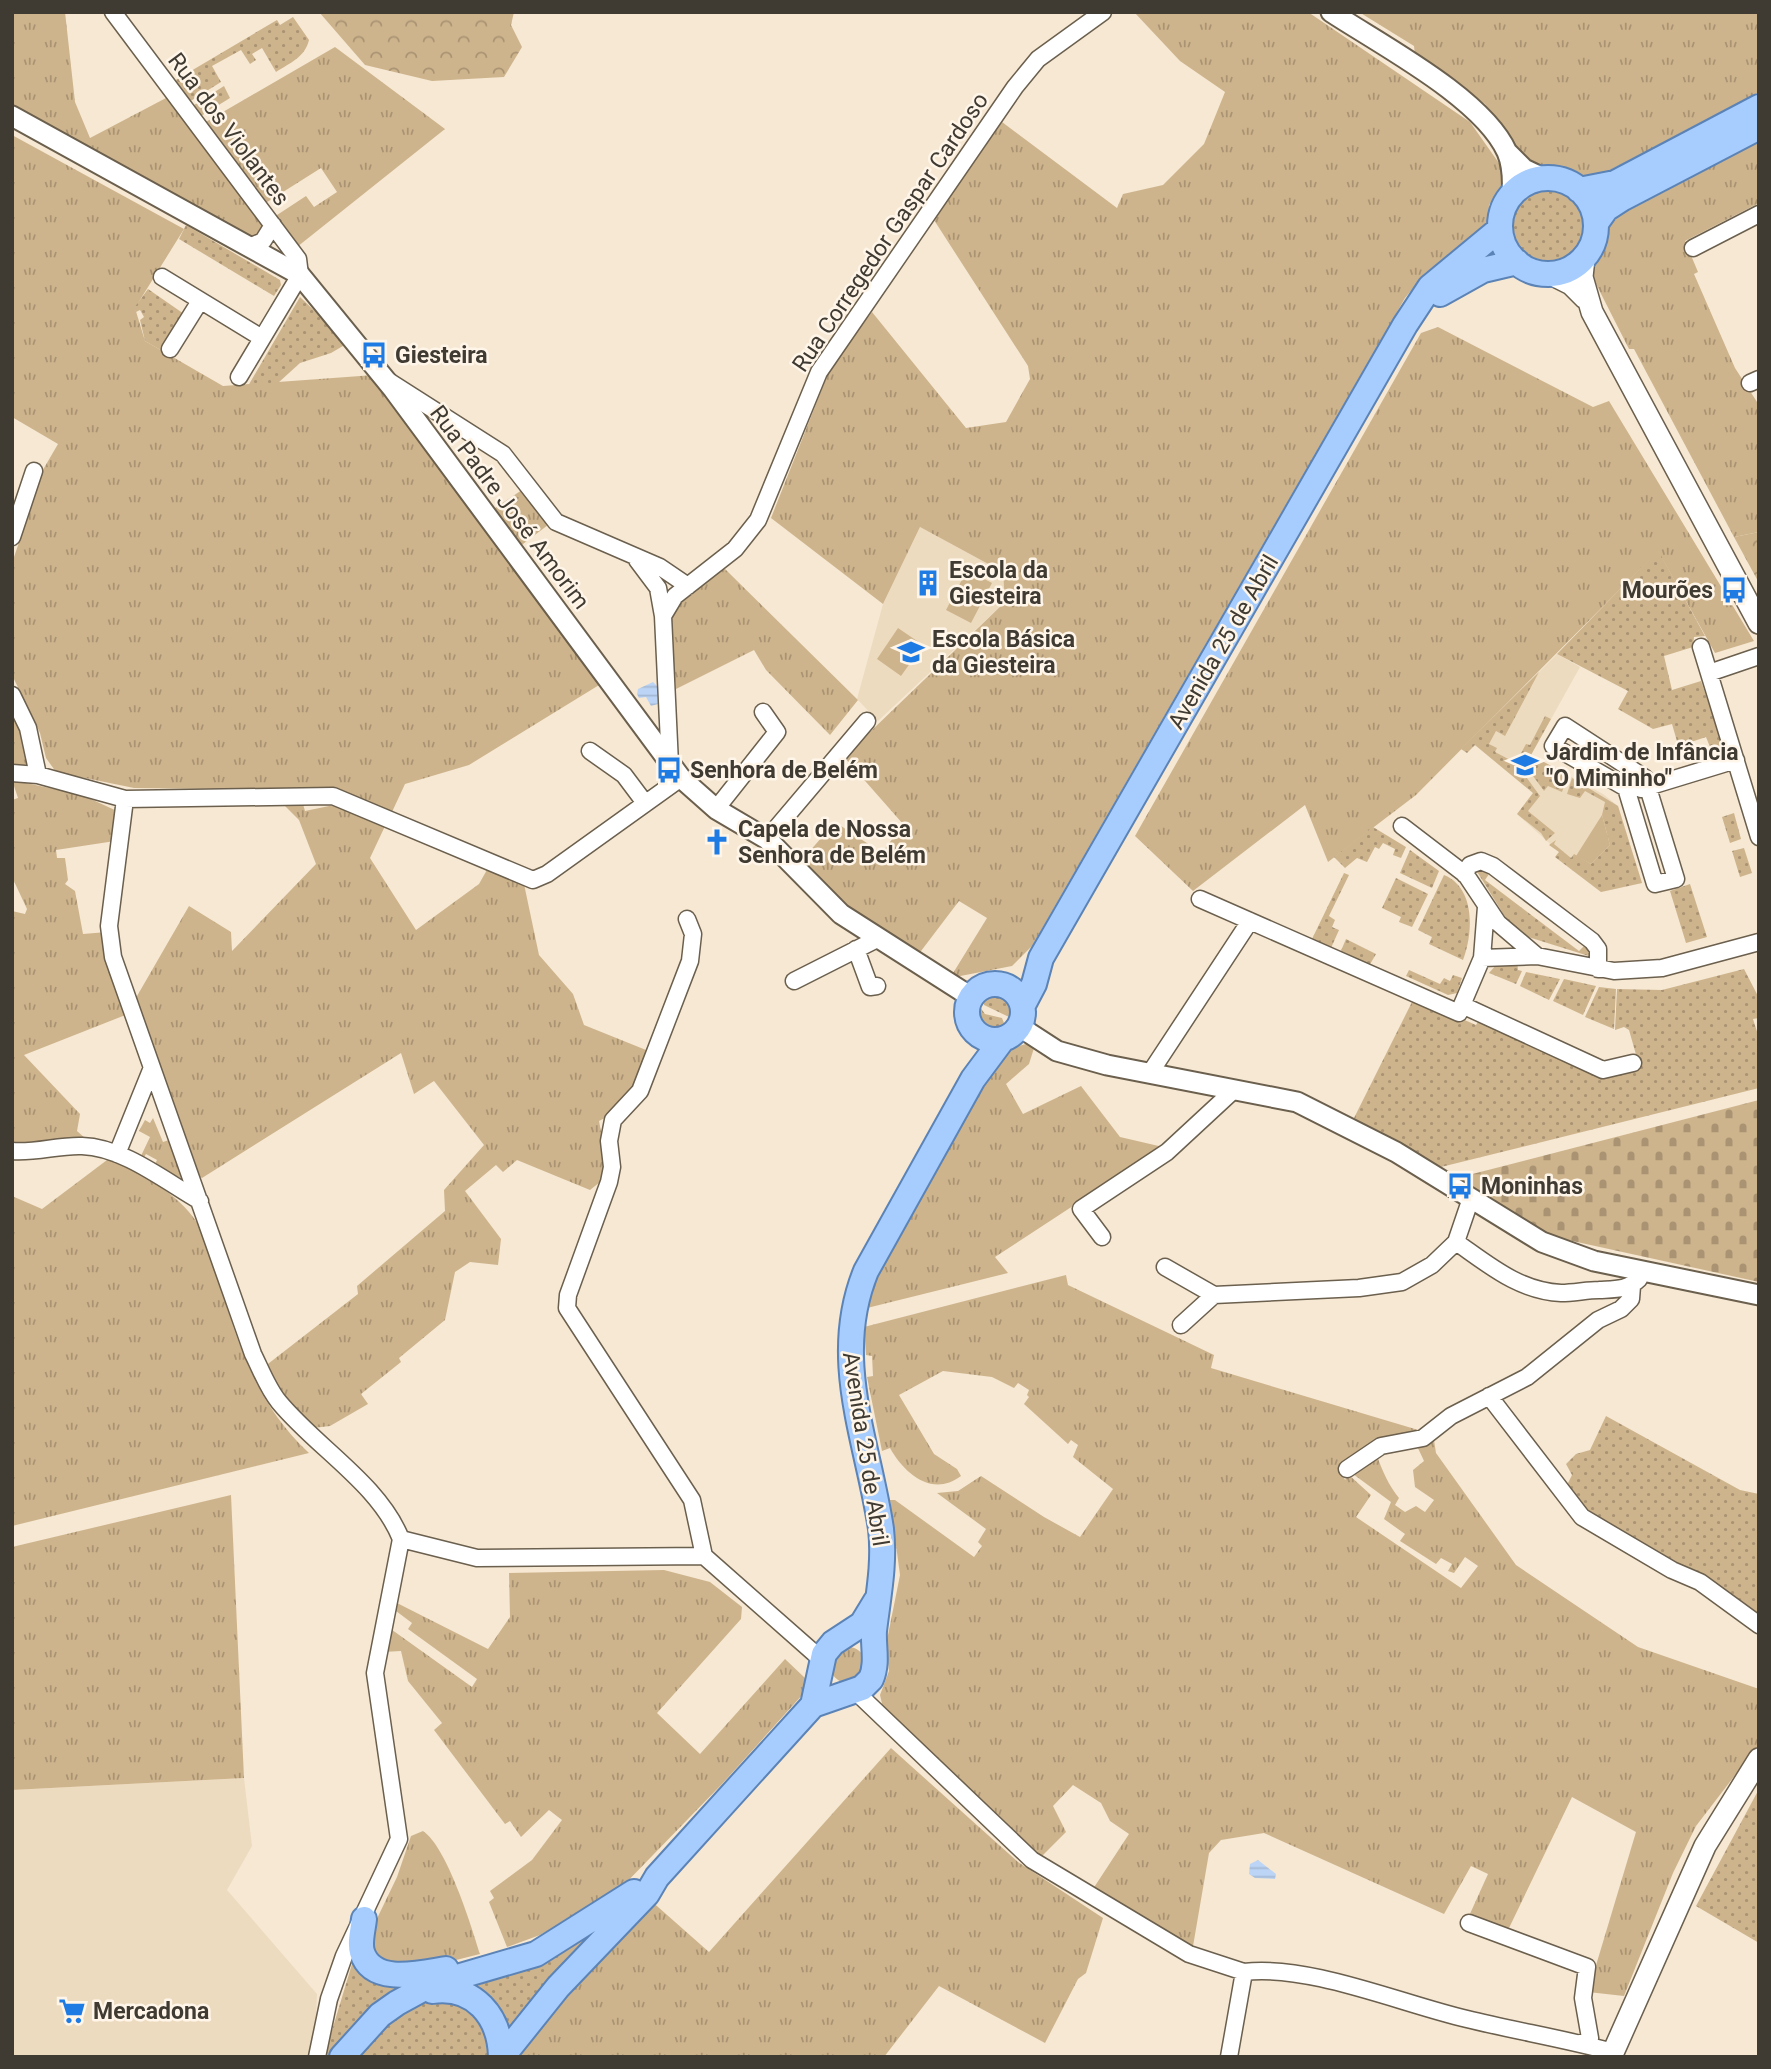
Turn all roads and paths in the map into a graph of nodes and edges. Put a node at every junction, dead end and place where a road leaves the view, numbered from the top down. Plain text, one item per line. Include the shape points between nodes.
1 (113, 12) edge
2 (1103, 12) edge
3 (1331, 12) edge
4 (1759, 107) edge
5 (12, 116) edge
6 (1759, 127) edge
7 (1508, 153) junction
8 (1545, 178) junction
9 (1579, 190) junction
10 (1512, 195) junction
11 (1759, 214) edge
12 (1596, 223) junction
13 (273, 225) junction
14 (1500, 229) junction
15 (249, 247) junction
16 (1693, 248) dead end
17 (1584, 258) junction
18 (1517, 262) junction
19 (1551, 274) junction
20 (300, 275) junction
21 (162, 277) dead end
22 (1585, 298) junction
23 (200, 301) junction
24 (1405, 326) junction
25 (262, 338) junction
26 (170, 349) dead end
27 (239, 377) dead end
28 (421, 416) junction
29 (34, 471) dead end
30 (12, 537) edge
31 (638, 561) junction
32 (684, 589) junction
33 (663, 616) junction
34 (1759, 623) edge
35 (1701, 647) dead end
36 (1759, 656) edge
37 (1709, 673) junction
38 (12, 695) edge
39 (763, 712) dead end
40 (867, 721) dead end
41 (590, 751) dead end
42 (1737, 760) junction
43 (676, 771) junction
44 (12, 773) edge
45 (38, 775) junction
46 (1649, 787) junction
47 (1628, 793) junction
48 (125, 799) junction
49 (645, 803) junction
50 (716, 808) junction
51 (1402, 826) dead end
52 (1759, 838) edge
53 (767, 839) junction
54 (1464, 874) junction
55 (1200, 899) dead end
56 (1486, 907) junction
57 (687, 919) dead end
58 (1251, 921) junction
59 (879, 938) junction
60 (1759, 942) edge
61 (856, 949) junction
62 (1536, 956) junction
63 (1041, 958) junction
64 (1482, 958) junction
65 (1598, 969) junction
66 (794, 981) dead end
67 (1000, 984) junction
68 (877, 986) dead end
69 (971, 997) junction
70 (1462, 1004) junction
71 (1015, 1024) junction
72 (972, 1029) junction
73 (1633, 1063) dead end
74 (151, 1070) junction
75 (1150, 1073) junction
76 (973, 1079) junction
77 (1234, 1090) junction
78 (12, 1151) edge
79 (117, 1154) junction
80 (1471, 1198) junction
81 (200, 1201) junction
82 (1102, 1237) dead end
83 (1456, 1242) junction
84 (1165, 1267) dead end
85 (1638, 1279) junction
86 (1214, 1295) junction
87 (1759, 1296) edge
88 (1181, 1325) dead end
89 (1489, 1396) junction
90 (1347, 1469) dead end
91 (401, 1539) junction
92 (704, 1556) junction
93 (879, 1597) junction
94 (1759, 1625) edge
95 (830, 1653) junction
96 (861, 1680) junction
97 (813, 1705) junction
98 (1759, 1759) edge
99 (657, 1877) junction
100 (364, 1919) junction
101 (1469, 1923) dead end
102 (541, 1948) junction
103 (1244, 1972) junction
104 (414, 1994) junction
105 (1582, 2043) junction
106 (1612, 2054) edge
107 (317, 2057) edge
108 (342, 2057) edge
109 (502, 2057) edge
110 (1229, 2057) edge

1 - 13 street, Rua dos Violantes
2 - 32 street, Rua Corregedor Gaspar Cardoso via 1038,59 1015,87 819,372 758,520 736,549
3 - 7 street via 1469,104
4 - 9 main road via 1615,183
5 - 15 street
6 - 12 main road via 1623,198
7 - 8 street via 1524,169
7 - 10 street
8 - 9 main road
8 - 10 main road
9 - 12 main road
10 - 14 main road
11 - 16 street
12 - 17 main road
13 - 15 street via 263,241
13 - 20 street, Rua dos Violantes via 298,259
14 - 18 main road
14 - 24 main road, Avenida 25 de Abril via 1430,287
15 - 20 street
17 - 19 main road
17 - 22 main road
18 - 19 main road
18 - 24 main road, Avenida 25 de Abril via 1467,278
19 - 22 main road
20 - 25 street
20 - 28 street, Rua Padre José Amorim
21 - 23 street
22 - 34 main road
23 - 25 street
23 - 26 street
24 - 63 main road, Avenida 25 de Abril
25 - 27 street
28 - 31 street via 453,424 503,454 556,522
28 - 43 street, Rua Padre José Amorim
29 - 30 street
31 - 32 street via 660,567
31 - 33 street via 658,588
32 - 33 street, Rua Corregedor Gaspar Cardoso
33 - 43 street
35 - 37 street
36 - 37 street
37 - 42 street
38 - 45 street via 28,728
39 - 50 street via 777,732
40 - 53 street
41 - 49 street via 624,775
42 - 46 street
42 - 52 street
43 - 49 street
43 - 50 street, Rua Padre José Amorim
44 - 45 street
45 - 48 street
46 - 47 street
46 - 47 street via 1676,879 1655,884
46 - 47 street via 1645,778 1565,726 1553,746
48 - 49 street via 333,796 533,880
48 - 74 street via 109,926
50 - 53 street, Rua Padre José Amorim
51 - 54 street
53 - 59 street, Rua Padre José Amorim via 841,914
54 - 56 street
54 - 65 street via 1480,861 1493,866 1592,941 1598,949
55 - 58 street
56 - 62 street
56 - 64 street
57 - 92 street via 693,934 690,961 640,1091 614,1120 609,1141 612,1167 568,1295 570,1314 692,1500
58 - 70 street via 1459,1013
58 - 75 street
59 - 61 street
59 - 69 street, Rua Padre José Amorim
60 - 65 street via 1662,968
61 - 66 street
61 - 68 street via 870,987
62 - 64 street
62 - 65 street
63 - 67 main road, Avenida 25 de Abril
63 - 71 main road, Avenida 25 de Abril
64 - 70 street
67 - 69 main road via 983,986
67 - 71 main road via 1014,991
69 - 72 main road via 967,1013
70 - 73 street via 1603,1070
71 - 72 main road via 986,1039
71 - 75 street via 1057,1051
71 - 76 main road, Avenida 25 de Abril
72 - 76 main road
74 - 79 street
74 - 81 street
75 - 77 street
76 - 93 main road, Avenida 25 de Abril via 866,1271 850,1322 852,1382 881,1531
77 - 80 street via 1297,1102 1396,1152
77 - 82 street via 1167,1152 1081,1209
78 - 79 street via 86,1146
79 - 81 street
80 - 83 street
80 - 85 street via 1542,1242
81 - 91 street via 253,1354 278,1401 383,1503
83 - 85 street via 1502,1275 1543,1290 1562,1293
83 - 86 street via 1432,1265 1402,1282
84 - 86 street
85 - 87 street
85 - 89 street via 1632,1298 1621,1308 1598,1320 1547,1365
86 - 88 street
89 - 90 street via 1451,1416 1423,1438 1381,1446
89 - 94 street via 1582,1517 1700,1582
91 - 92 street via 477,1558
91 - 100 street via 375,1673 399,1839
92 - 95 street via 786,1629
93 - 95 main road, Avenida 25 de Abril via 862,1623
93 - 96 main road, Avenida 25 de Abril
95 - 96 main road via 830,1685
95 - 96 main road via 859,1640 866,1645
95 - 97 main road
96 - 97 main road
96 - 103 street via 875,1708 1032,1860 1189,1954
97 - 99 main road
98 - 106 main road via 1705,1846
99 - 102 main road
99 - 109 main road via 647,1894 558,1987
100 - 102 main road via 362,1953 382,1973 400,1976
100 - 107 street via 333,1988
101 - 105 street via 1587,1967 1583,1998 1590,2038
102 - 104 main road via 536,1954 430,1985
103 - 105 street via 1264,1970 1316,1979 1467,2019
103 - 110 street
104 - 108 main road via 380,2015
104 - 109 main road via 455,1990 477,2000 495,2024
105 - 106 street

